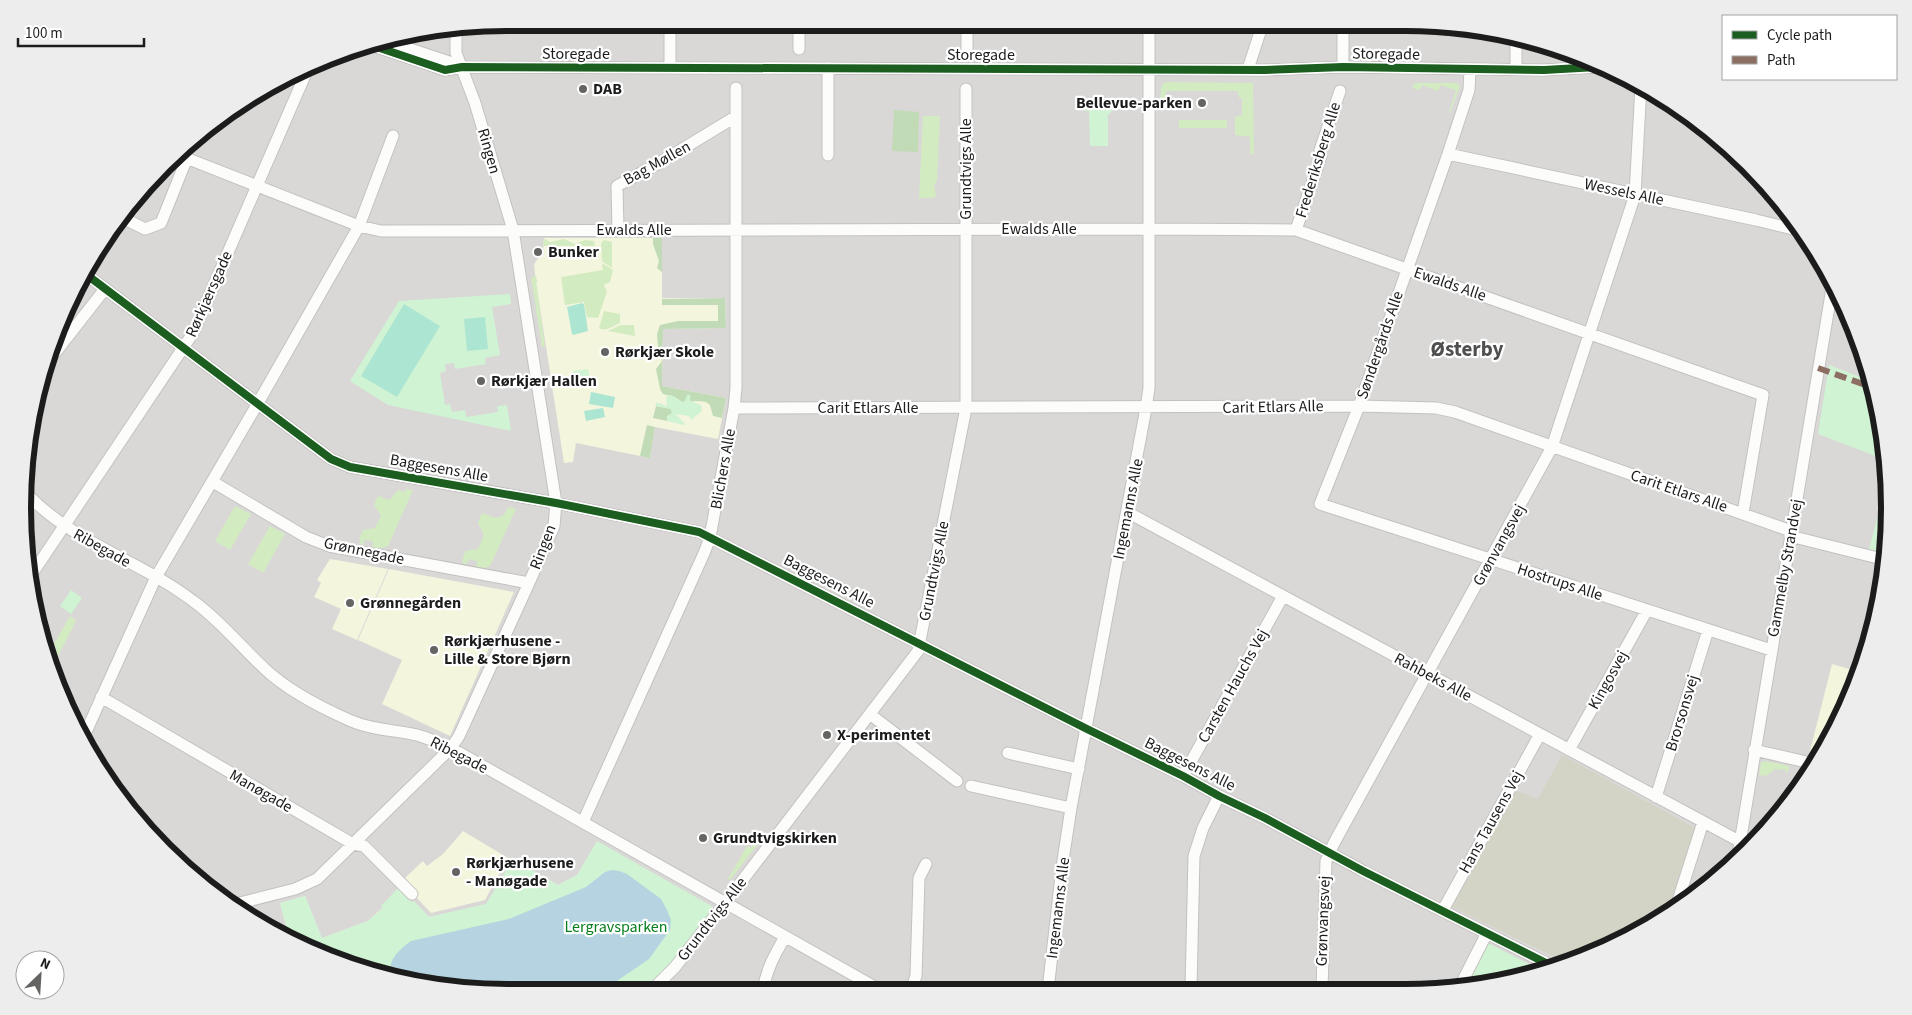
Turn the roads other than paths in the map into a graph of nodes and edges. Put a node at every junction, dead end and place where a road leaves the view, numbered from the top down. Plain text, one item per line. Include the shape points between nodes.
1 (670, 31) edge
2 (799, 31) edge
3 (967, 31) edge
4 (1149, 31) edge
5 (1260, 31) edge
6 (1343, 31) edge
7 (456, 34) edge
8 (396, 44) edge
9 (1516, 44) edge
10 (380, 48) edge
11 (798, 49) dead end
12 (967, 49) dead end
13 (462, 67) junction
14 (1342, 67) junction
15 (1585, 67) edge
16 (670, 68) junction
17 (828, 68) junction
18 (1149, 68) junction
19 (1248, 70) junction
20 (1470, 70) junction
21 (1516, 70) junction
22 (304, 77) edge
23 (736, 88) dead end
24 (966, 89) dead end
25 (1340, 91) dead end
26 (1640, 93) edge
27 (735, 117) junction
28 (393, 136) dead end
29 (1448, 154) junction
30 (828, 155) dead end
31 (184, 157) edge
32 (183, 159) edge
33 (256, 186) junction
34 (1635, 195) junction
35 (128, 221) edge
36 (359, 226) junction
37 (1148, 228) junction
38 (1789, 228) edge
39 (736, 229) junction
40 (513, 230) junction
41 (618, 230) junction
42 (966, 230) junction
43 (1296, 230) junction
44 (1406, 269) junction
45 (90, 277) edge
46 (105, 288) junction
47 (1831, 295) edge
48 (1589, 332) junction
49 (59, 348) edge
50 (184, 349) junction
51 (258, 403) junction
52 (1359, 406) junction
53 (734, 408) junction
54 (966, 408) junction
55 (1146, 408) junction
56 (1552, 447) junction
57 (212, 482) junction
58 (31, 499) edge
59 (556, 503) junction
60 (1320, 504) joint
61 (1127, 512) junction
62 (1743, 513) junction
63 (63, 526) junction
64 (1791, 534) junction
65 (710, 537) junction
66 (1878, 558) edge
67 (1491, 559) junction
68 (35, 569) edge
69 (156, 577) junction
70 (530, 583) junction
71 (1283, 596) junction
72 (1647, 610) junction
73 (1708, 630) junction
74 (920, 643) junction
75 (1771, 650) junction
76 (1428, 674) junction
77 (101, 697) junction
78 (871, 715) junction
79 (1086, 729) junction
80 (87, 730) edge
81 (1540, 734) junction
82 (451, 748) junction
83 (1570, 750) junction
84 (1754, 750) junction
85 (1008, 753) dead end
86 (1806, 762) edge
87 (1079, 769) junction
88 (1184, 776) junction
89 (957, 781) dead end
90 (971, 786) dead end
91 (1219, 796) junction
92 (1656, 797) junction
93 (1071, 808) junction
94 (583, 822) junction
95 (1703, 822) junction
96 (353, 844) junction
97 (1740, 844) edge
98 (1738, 847) edge
99 (1330, 852) junction
100 (926, 864) dead end
101 (412, 894) dead end
102 (1680, 895) edge
103 (242, 902) edge
104 (725, 903) junction
105 (1443, 910) junction
106 (1487, 933) junction
107 (785, 937) junction
108 (1545, 962) edge
109 (1463, 980) edge
110 (658, 984) edge
111 (764, 984) edge
112 (869, 984) edge
113 (913, 984) edge
114 (1049, 984) edge
115 (1191, 984) edge
116 (1322, 984) edge

1 - 16 street
2 - 11 street
3 - 12 street
4 - 18 street, Ingemanns Alle
5 - 19 street
6 - 14 street
7 - 13 street, Ringen via 456,53
8 - 13 street, Storegade
9 - 21 street
10 - 13 street, Storegade via 445,70
13 - 16 street, Storegade
13 - 40 street, Ringen
14 - 19 street, Storegade
14 - 20 street, Storegade
15 - 21 street, Storegade
16 - 17 street, Storegade
17 - 18 street, Storegade
17 - 30 street
18 - 19 street, Storegade
18 - 37 street, Ingemanns Alle
20 - 21 street, Storegade
20 - 29 street, Søndergårds Alle via 1469,90
22 - 33 street, Rørkjærsgade
23 - 27 street, Blichers Alle
24 - 42 street, Grundtvigs Alle
25 - 43 street, Frederiksberg Alle
26 - 34 street, Grønvangsvej
27 - 39 street, Blichers Alle
27 - 41 street, Bag Møllen via 618,186
28 - 36 street
29 - 34 street, Wessels Alle
29 - 44 street, Søndergårds Alle
31 - 33 street, Ewalds Alle
32 - 35 street via 161,223 145,229
33 - 36 street, Ewalds Alle
33 - 50 street, Rørkjærsgade
34 - 38 street, Wessels Alle
34 - 48 street, Grønvangsvej
36 - 40 street, Ewalds Alle via 381,231
36 - 51 street
37 - 42 street, Ewalds Alle
37 - 43 street, Ewalds Alle
37 - 55 street, Ingemanns Alle via 1149,388
39 - 41 street, Ewalds Alle
39 - 42 street, Ewalds Alle
39 - 53 street, Blichers Alle
40 - 41 street, Ewalds Alle
40 - 59 street, Ringen
42 - 54 street, Grundtvigs Alle
43 - 44 street, Ewalds Alle
44 - 48 street, Ewalds Alle
44 - 52 street, Søndergårds Alle
45 - 46 street, Baggesens Alle
46 - 49 street
46 - 50 street, Baggesens Alle
47 - 64 street, Gammelby Strandvej
48 - 56 street, Grønvangsvej
48 - 62 street, Ewalds Alle via 1763,395
50 - 51 street, Baggesens Alle
50 - 63 street, Rørkjærsgade
51 - 57 street
51 - 59 street, Baggesens Alle via 331,459 350,467
52 - 55 street, Carit Etlars Alle
52 - 56 street, Carit Etlars Alle via 1436,408 1455,412
52 - 60 street, Søndergårds Alle
53 - 54 street, Carit Etlars Alle
53 - 65 street, Blichers Alle
54 - 55 street, Carit Etlars Alle
54 - 74 street, Grundtvigs Alle
55 - 61 street, Ingemanns Alle
56 - 62 street, Carit Etlars Alle
56 - 67 street, Grønvangsvej
57 - 69 street
57 - 70 street, Grønnegade via 306,537 329,546
58 - 63 street, Ribegade
59 - 65 street, Baggesens Alle via 699,532
59 - 70 street, Ringen via 554,526
60 - 67 street, Hostrups Alle
61 - 71 street, Rahbeks Alle
61 - 79 street, Ingemanns Alle
62 - 64 street, Carit Etlars Alle
63 - 68 street, Rørkjærsgade
63 - 69 street, Ribegade
64 - 66 street, Carit Etlars Alle
64 - 75 street, Gammelby Strandvej
65 - 74 street, Baggesens Alle
65 - 94 street, Blichers Alle
67 - 72 street, Hostrups Alle
67 - 76 street, Grønvangsvej
69 - 77 street
69 - 82 street, Ribegade via 193,600 285,685 367,727 414,734
70 - 82 street, Ringen
71 - 76 street, Rahbeks Alle
71 - 88 street, Carsten Hauchs Vej
72 - 73 street, Hostrups Alle
72 - 83 street, Kingosvej
73 - 75 street, Hostrups Alle
73 - 92 street, Brorsonsvej
74 - 78 street, Grundtvigs Alle via 918,652
74 - 79 street, Baggesens Alle
75 - 84 street, Gammelby Strandvej
76 - 81 street, Rahbeks Alle
76 - 99 street, Grønvangsvej
77 - 80 street
77 - 96 street, Manøgade
78 - 89 street
78 - 104 street, Grundtvigs Alle
79 - 87 street, Ingemanns Alle
79 - 88 street, Baggesens Alle
81 - 83 street, Rahbeks Alle
81 - 105 street, Hans Tausens Vej
82 - 94 street, Ribegade
82 - 96 street, Ringen
83 - 92 street, Rahbeks Alle
84 - 86 street
84 - 97 street, Gammelby Strandvej
85 - 87 street
87 - 93 street, Ingemanns Alle
88 - 91 street, Baggesens Alle
90 - 93 street
91 - 99 street, Baggesens Alle
91 - 115 street via 1202,828 1194,856
92 - 95 street, Rahbeks Alle
93 - 114 street, Ingemanns Alle
94 - 104 street, Ribegade
95 - 98 street, Rahbeks Alle
95 - 102 street
96 - 101 street, Manøgade via 364,846
96 - 103 street, Ringen via 317,879 296,889
99 - 105 street, Baggesens Alle
99 - 116 street, Grønvangsvej via 1325,866
100 - 113 street via 919,878
104 - 107 street, Ribegade
104 - 110 street, Grundtvigs Alle
105 - 106 street, Baggesens Alle
106 - 108 street, Baggesens Alle
106 - 109 street
107 - 111 street via 772,959
107 - 112 street, Ribegade

